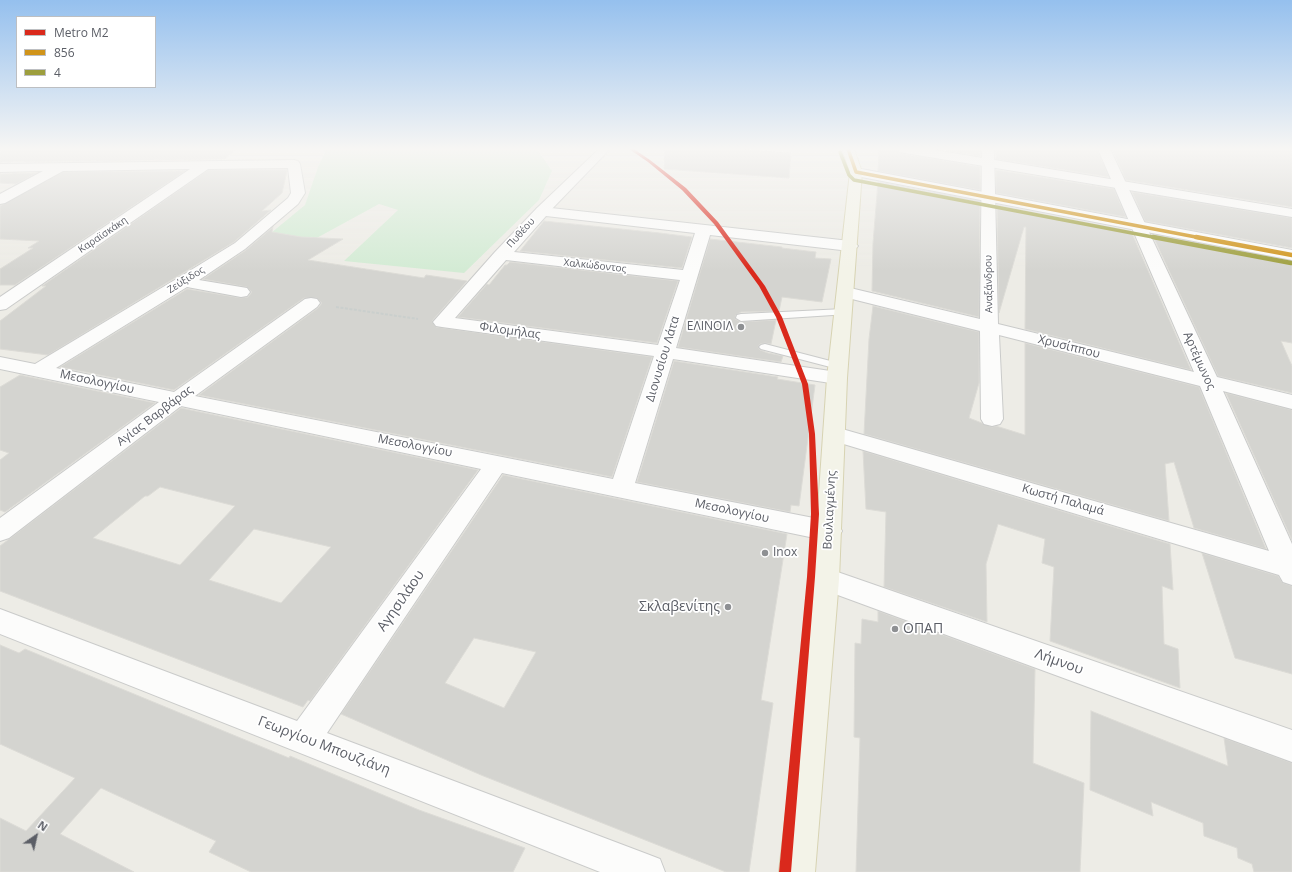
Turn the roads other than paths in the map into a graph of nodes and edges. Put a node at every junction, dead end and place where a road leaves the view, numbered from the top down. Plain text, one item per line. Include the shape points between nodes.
1 (19, 190) edge
2 (168, 190) edge
3 (298, 190) edge
4 (564, 190) edge
5 (855, 190) edge
6 (949, 190) edge
7 (988, 190) edge
8 (1122, 190) edge
9 (1153, 190) edge
10 (988, 197) junction
11 (0, 200) edge
12 (542, 211) junction
13 (1292, 214) edge
14 (1138, 226) junction
15 (704, 229) junction
16 (850, 246) junction
17 (1292, 255) edge
18 (501, 256) junction
19 (689, 276) junction
20 (184, 282) junction
21 (241, 292) dead end
22 (846, 292) junction
23 (311, 303) road end
24 (0, 305) edge
25 (844, 312) junction
26 (741, 318) dead end
27 (442, 322) joint
28 (989, 327) junction
29 (764, 347) dead end
30 (665, 352) junction
31 (0, 363) edge
32 (39, 370) junction
33 (837, 372) junction
34 (1209, 382) junction
35 (178, 399) junction
36 (1292, 402) edge
37 (992, 419) dead end
38 (835, 434) junction
39 (497, 463) junction
40 (622, 488) junction
41 (0, 531) edge
42 (829, 531) junction
43 (1291, 569) edge
44 (826, 579) junction
45 (0, 621) edge
46 (304, 739) junction
47 (1292, 746) edge
48 (647, 872) edge
49 (797, 872) edge

1 - 11 street
2 - 24 street, Καραϊσκάκη
3 - 20 street, Ζεύξιδος via 293,201 240,246
4 - 12 street, Πυθέου
5 - 16 main road, Βουλιαγμένης
6 - 10 street
7 - 10 street, Αναξάνδρου
8 - 14 street, Αρτέμωνος
9 - 13 street
10 - 14 street
10 - 28 street, Αναξάνδρου
12 - 15 street
12 - 18 street, Πυθέου
14 - 17 street
14 - 34 street, Αρτέμωνος
15 - 16 street
15 - 19 street, Διονυσίου Λάτα
16 - 22 main road, Βουλιαγμένης
18 - 19 street, Χαλκώδοντος
18 - 27 street, Πυθέου
19 - 30 street, Διονυσίου Λάτα
20 - 21 street
20 - 32 street, Ζεύξιδος
22 - 25 main road, Βουλιαγμένης
22 - 28 street, Χρυσίππου
23 - 35 street, Αγίας Βαρβάρας
25 - 26 lane
25 - 33 main road, Βουλιαγμένης
27 - 30 street, Φιλομήλας
28 - 34 street, Χρυσίππου
28 - 37 street, Αναξάνδρου
29 - 33 lane
30 - 33 street, Φιλομήλας
30 - 40 street, Διονυσίου Λάτα
31 - 32 street, Μεσολογγίου
32 - 35 street, Μεσολογγίου
33 - 38 main road, Βουλιαγμένης
34 - 36 street, Χρυσίππου
34 - 43 street, Αρτέμωνος
35 - 39 street, Μεσολογγίου
35 - 41 street, Αγίας Βαρβάρας
38 - 42 main road, Βουλιαγμένης
38 - 43 street, Κωστή Παλαμά
39 - 40 street, Μεσολογγίου
39 - 46 street, Αγησιλάου
40 - 42 street, Μεσολογγίου
42 - 44 main road, Βουλιαγμένης
44 - 47 street, Λήμνου
44 - 49 main road, Βουλιαγμένης
45 - 46 street, Γεωργίου Μπουζιάνη
46 - 48 street, Γεωργίου Μπουζιάνη

